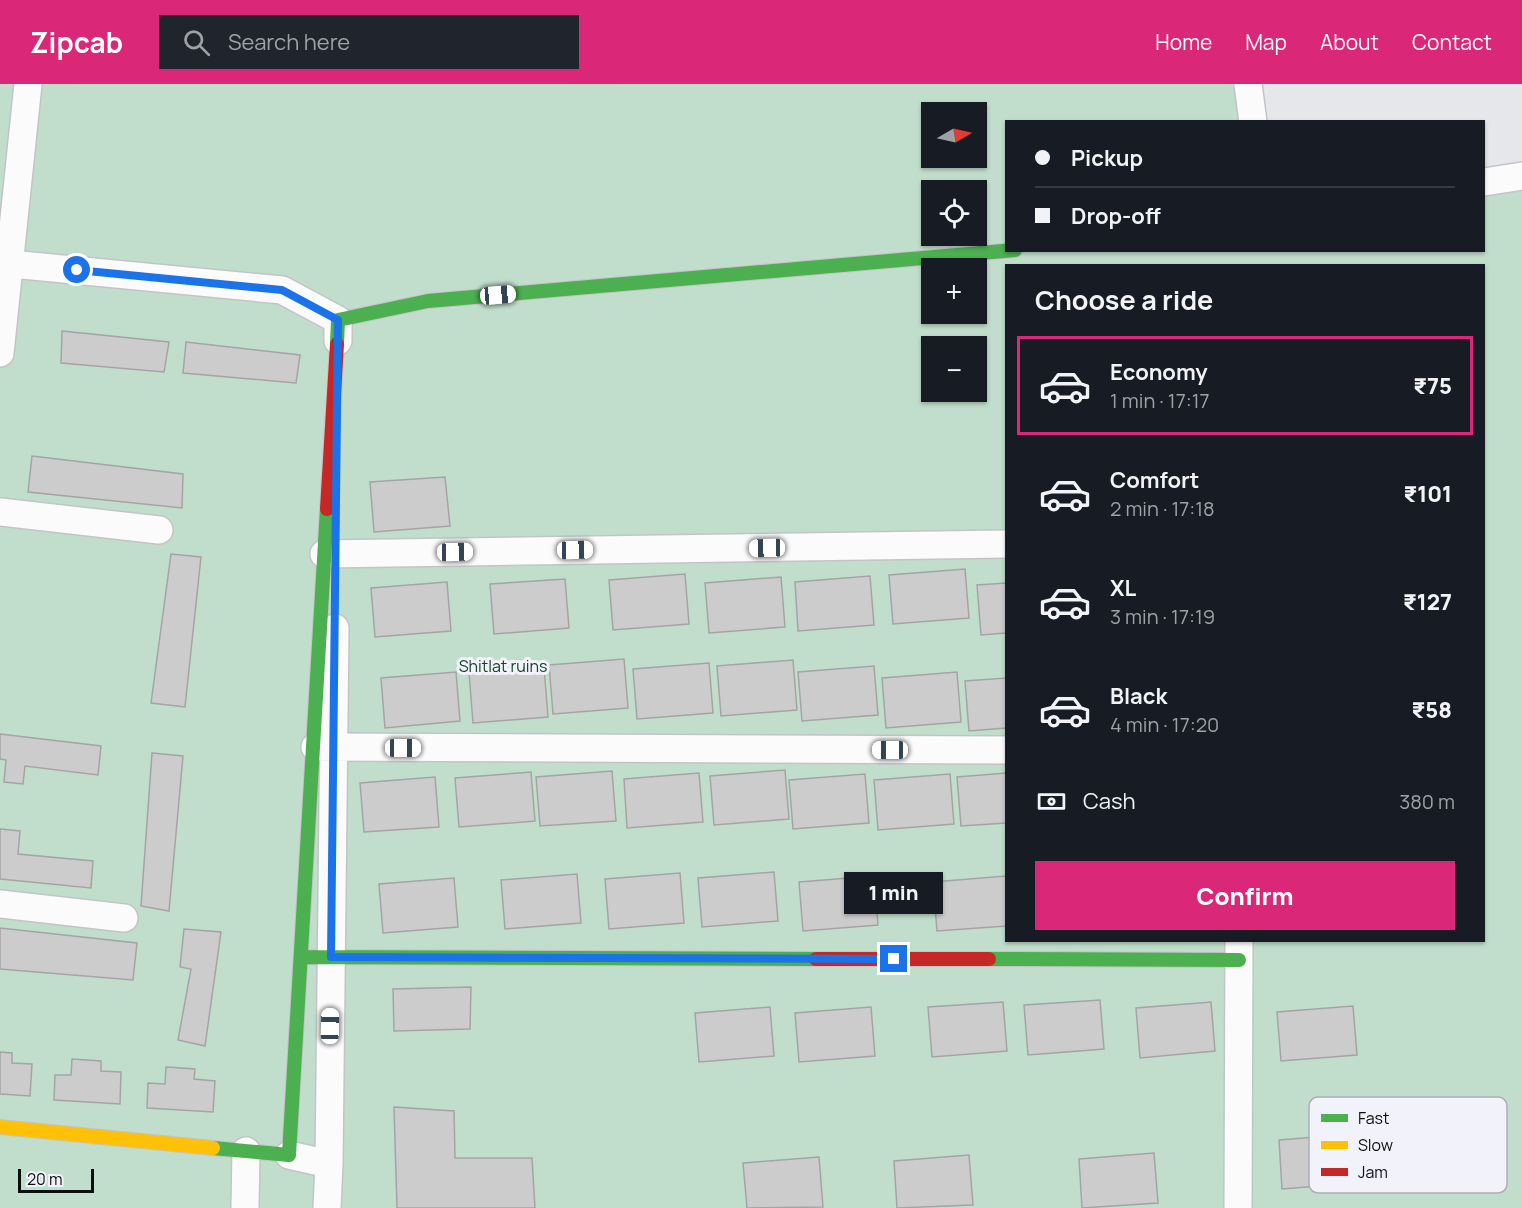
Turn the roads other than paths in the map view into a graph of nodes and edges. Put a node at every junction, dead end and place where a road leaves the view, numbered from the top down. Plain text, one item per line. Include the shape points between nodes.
1 (28, 84) edge
2 (1248, 84) edge
3 (1253, 120) edge
4 (1522, 176) edge
5 (1485, 182) edge
6 (1005, 251) edge
7 (5, 263) edge
8 (338, 320) junction
9 (0, 353) edge
10 (0, 512) edge
11 (159, 530) dead end
12 (1005, 544) edge
13 (330, 554) junction
14 (323, 748) junction
15 (1005, 750) edge
16 (0, 904) edge
17 (124, 918) dead end
18 (1239, 950) edge
19 (301, 957) junction
20 (331, 957) junction
21 (0, 1127) edge
22 (246, 1151) junction
23 (289, 1155) junction
24 (329, 1164) junction
25 (245, 1208) edge
26 (327, 1208) edge
27 (1238, 1208) edge

1 - 7 street
2 - 3 street
4 - 5 street
6 - 8 street via 428,301
7 - 8 street via 282,290
7 - 9 street
8 - 13 street
10 - 11 street
12 - 13 street
13 - 14 street
14 - 15 street
14 - 19 street
14 - 20 street
16 - 17 street
18 - 20 street
18 - 27 street
19 - 20 street
19 - 23 street
20 - 24 street
21 - 22 street
22 - 23 street
22 - 25 street
23 - 24 street
24 - 26 street

